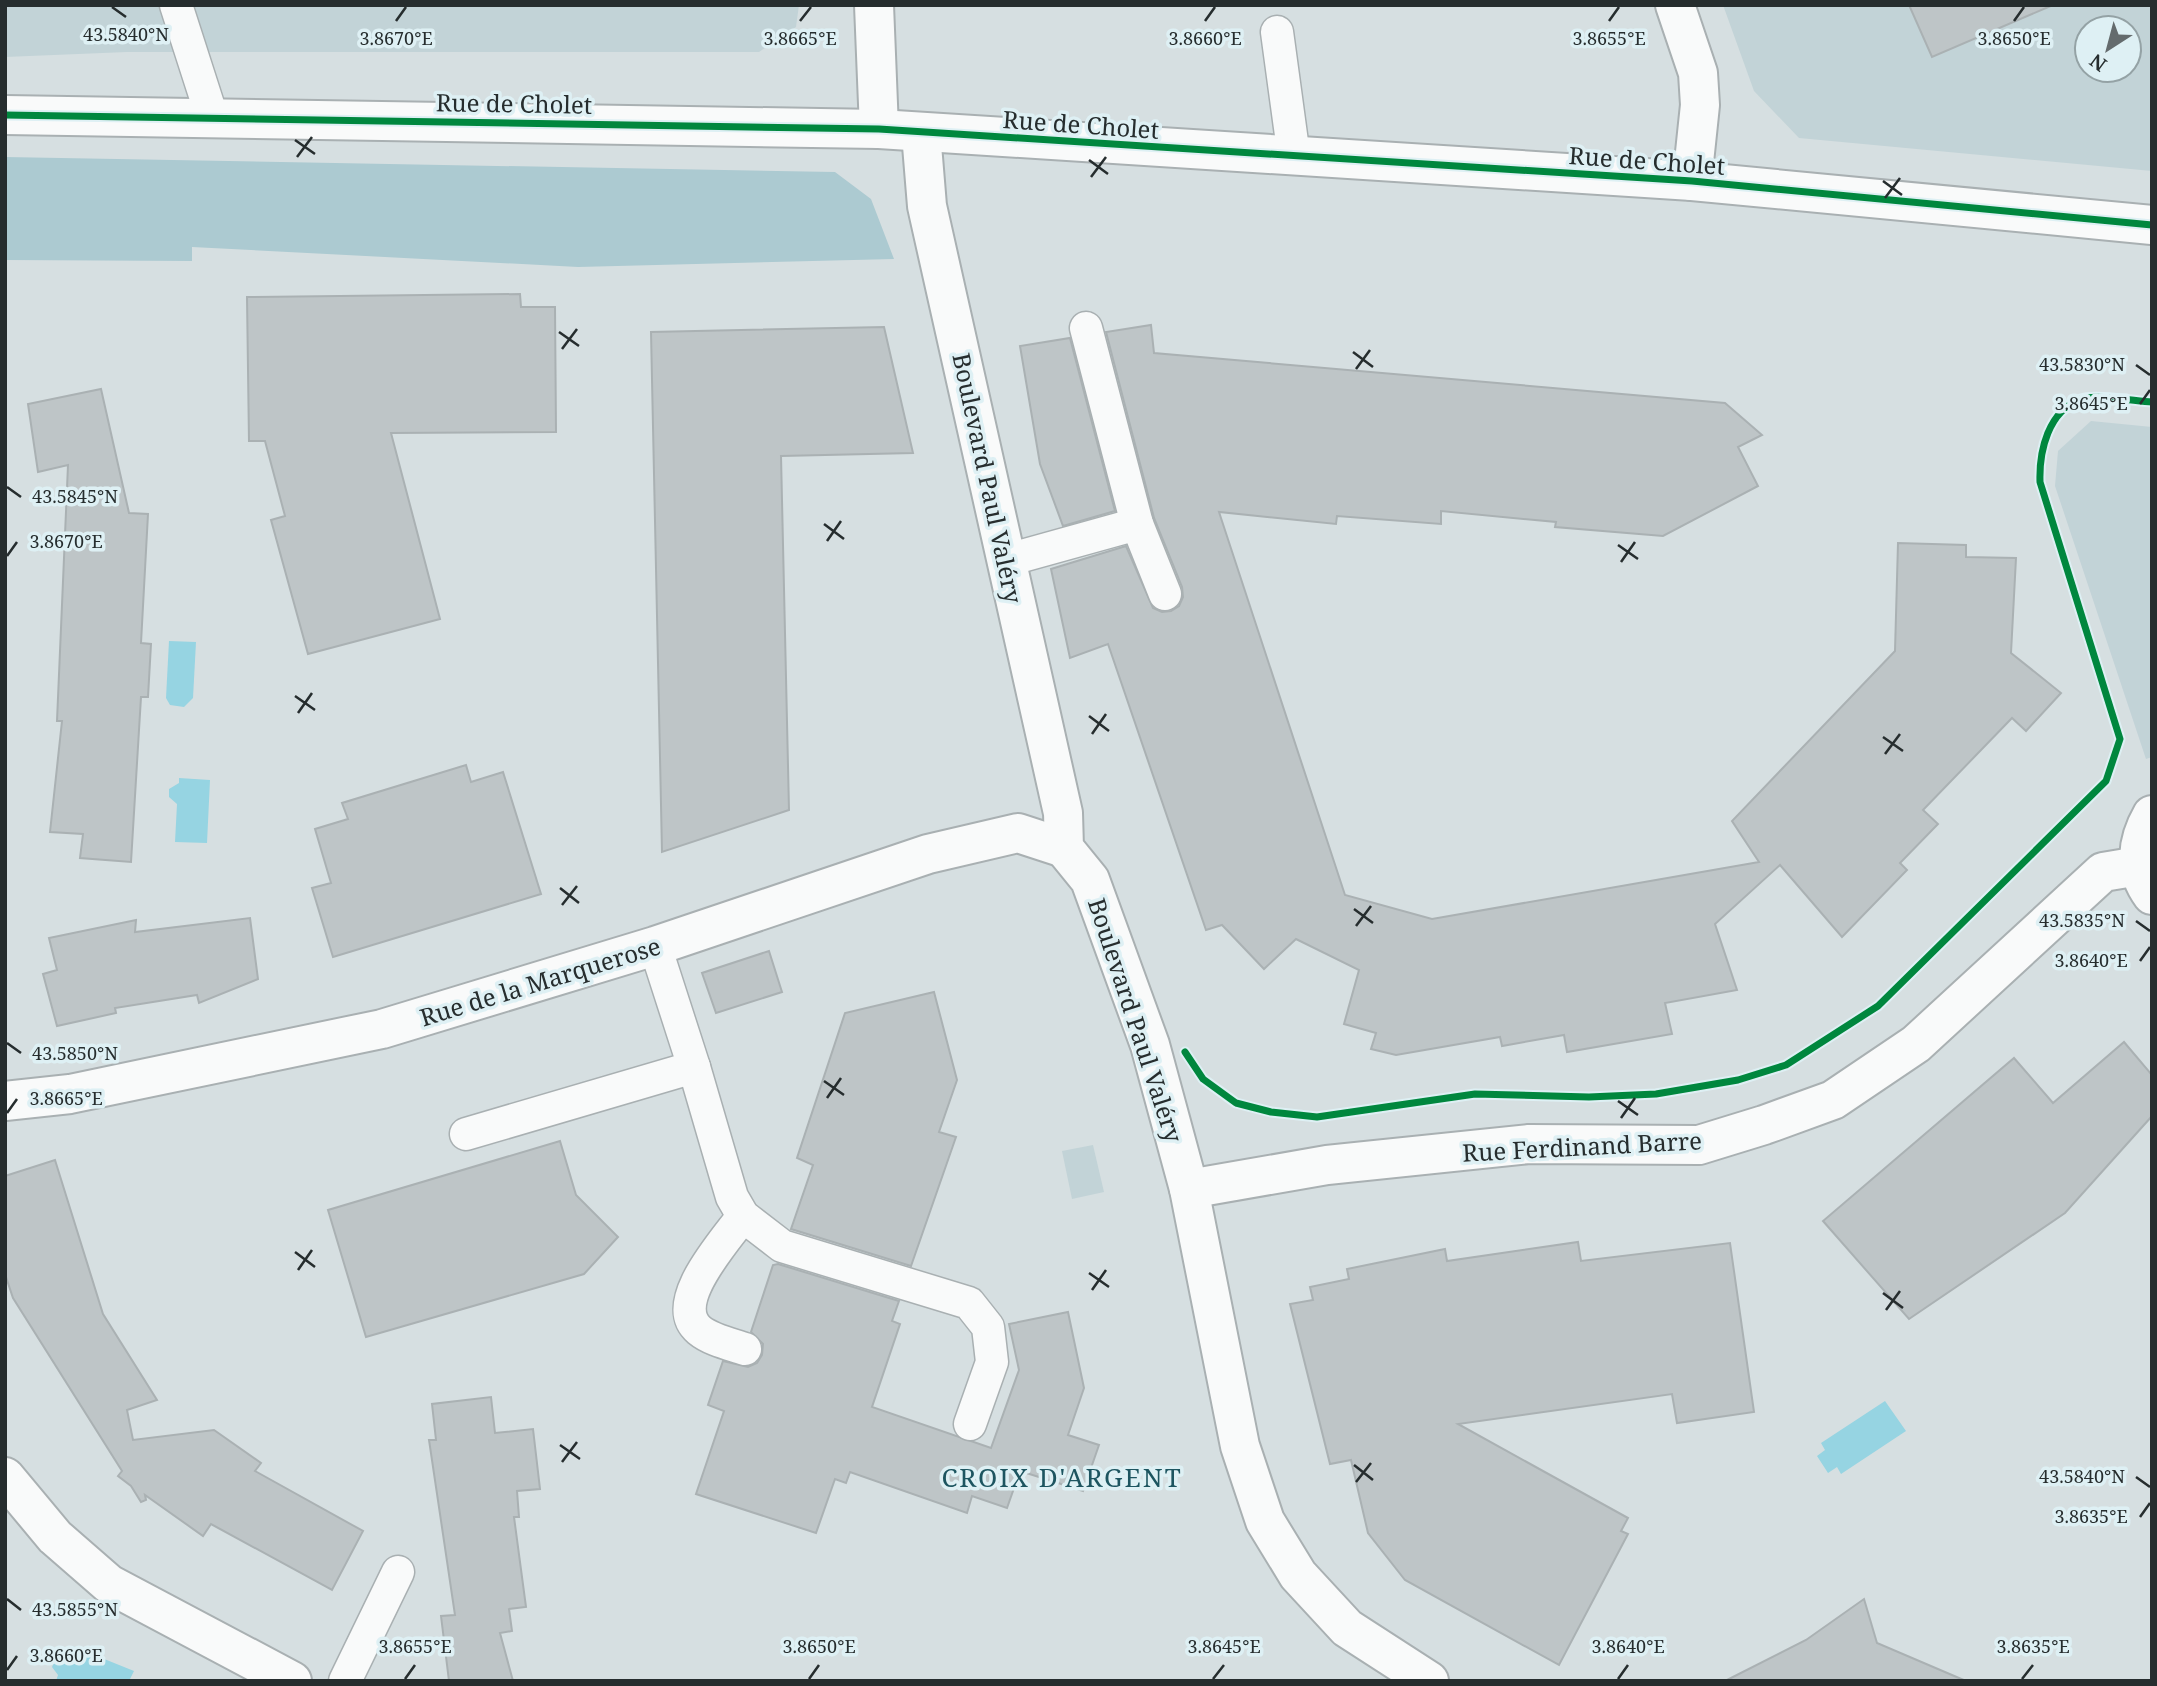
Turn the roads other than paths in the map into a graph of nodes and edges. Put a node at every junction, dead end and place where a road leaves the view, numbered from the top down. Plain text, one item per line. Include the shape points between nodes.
1 (176, 5) edge
2 (874, 5) edge
3 (1675, 5) edge
4 (1278, 32) dead end
5 (5, 115) edge
6 (212, 117) junction
7 (879, 129) junction
8 (921, 133) junction
9 (1294, 157) junction
10 (1692, 181) junction
11 (2152, 225) edge
12 (1086, 328) dead end
13 (1137, 524) junction
14 (1004, 561) junction
15 (1165, 594) dead end
16 (2152, 815) edge
17 (1064, 848) junction
18 (2145, 880) edge
19 (655, 946) junction
20 (694, 1068) junction
21 (5, 1101) edge
22 (466, 1134) dead end
23 (1189, 1189) junction
24 (743, 1216) junction
25 (745, 1349) dead end
26 (970, 1424) dead end
27 (5, 1477) edge
28 (398, 1572) dead end
29 (292, 1681) edge
30 (345, 1681) edge
31 (1429, 1681) edge

1 - 6 lane
2 - 7 street
3 - 10 street via 1698,73 1700,104
4 - 9 lane
5 - 6 street, Rue de Cholet
6 - 7 street, Rue de Cholet
7 - 8 street, Rue de Cholet
8 - 9 street, Rue de Cholet
8 - 14 street, Boulevard Paul Valéry via 927,206
9 - 10 street, Rue de Cholet
10 - 11 street, Rue de Cholet
12 - 13 lane
13 - 14 lane
13 - 15 lane
14 - 17 street, Boulevard Paul Valéry via 1063,813
16 - 18 street via 2143,830
17 - 19 street, Rue de la Marquerose via 1018,833 928,854
17 - 23 street, Boulevard Paul Valéry via 1090,880 1150,1045
18 - 23 street, Rue Ferdinand Barre via 2103,872 1916,1044 1833,1100 1764,1125 1699,1145 1529,1144 1327,1166
19 - 20 lane
19 - 21 street, Rue de la Marquerose via 369,1032 70,1094
20 - 22 lane
20 - 24 lane via 732,1197
23 - 31 street, Boulevard Paul Valéry via 1240,1446 1265,1521 1298,1575 1347,1628
24 - 25 lane via 702,1272 689,1299 690,1317 698,1329
24 - 26 lane via 782,1246 969,1303 988,1326 992,1362
27 - 29 street via 55,1537 109,1584
28 - 30 lane

